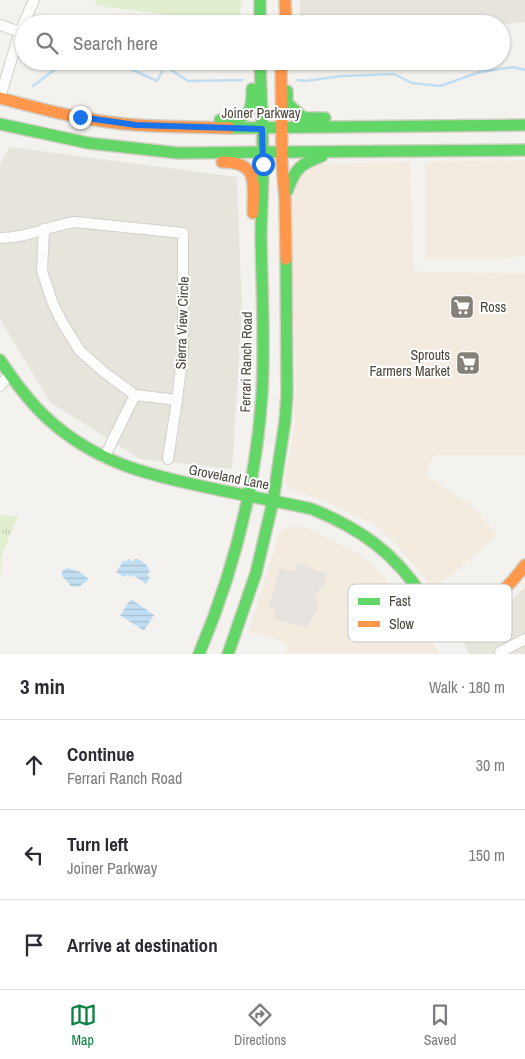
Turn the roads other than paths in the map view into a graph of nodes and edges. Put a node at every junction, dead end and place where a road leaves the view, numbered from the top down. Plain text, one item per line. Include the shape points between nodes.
1 (34, 0) edge
2 (260, 0) edge
3 (280, 0) edge
4 (285, 0) edge
5 (27, 15) edge
6 (259, 15) edge
7 (280, 15) edge
8 (286, 15) edge
9 (0, 25) edge
10 (15, 30) edge
11 (15, 48) edge
12 (251, 70) edge
13 (260, 70) edge
14 (281, 70) edge
15 (287, 70) edge
16 (0, 98) edge
17 (0, 124) edge
18 (136, 125) junction
19 (525, 125) edge
20 (407, 126) junction
21 (282, 128) junction
22 (262, 129) junction
23 (136, 150) junction
24 (525, 150) edge
25 (333, 152) junction
26 (262, 153) junction
27 (282, 153) junction
28 (285, 199) junction
29 (44, 230) junction
30 (0, 238) edge
31 (261, 244) junction
32 (0, 360) edge
33 (4, 376) edge
34 (0, 386) edge
35 (136, 395) junction
36 (177, 400) junction
37 (104, 458) junction
38 (168, 459) dead end
39 (250, 496) junction
40 (274, 501) junction
41 (524, 570) edge
42 (416, 584) edge
43 (510, 584) edge
44 (525, 639) edge
45 (500, 652) dead end
46 (199, 654) edge
47 (228, 654) edge

1 - 5 street
2 - 6 main road
3 - 7 main road
4 - 8 main road
9 - 10 street
11 - 16 street
12 - 18 main road via 252,106 237,120
13 - 22 main road, Ferrari Ranch Road
14 - 21 main road
15 - 20 main road via 287,103 304,118 391,118
16 - 18 main road, Joiner Parkway via 54,112
17 - 23 main road via 71,141
18 - 22 main road, Joiner Parkway
19 - 20 main road, Joiner Parkway
20 - 21 main road, Joiner Parkway
21 - 22 main road, Joiner Parkway
21 - 27 main road
22 - 26 main road, Ferrari Ranch Road
23 - 26 main road
23 - 31 main road via 150,159 240,163 247,168 252,175 253,228
24 - 25 main road
25 - 27 main road
25 - 28 main road via 298,167 292,175
26 - 27 main road
26 - 31 main road, Ferrari Ranch Road
27 - 28 main road
28 - 40 main road via 287,395
29 - 30 street
29 - 35 street via 42,271 62,322 80,351
29 - 36 street, Sierra View Circle via 75,222 183,233 183,351
31 - 39 main road, Ferrari Ranch Road via 262,393
32 - 33 main road, Groveland Lane
33 - 34 street
33 - 37 main road, Groveland Lane via 52,424
35 - 36 street
35 - 37 street
36 - 38 street
37 - 39 main road, Groveland Lane via 157,478
39 - 40 main road, Groveland Lane
39 - 46 main road, Ferrari Ranch Road via 218,610
40 - 42 main road, Groveland Lane via 312,509 344,522 374,541
40 - 47 main road via 256,573
41 - 43 main road, Groveland Lane
44 - 45 street

